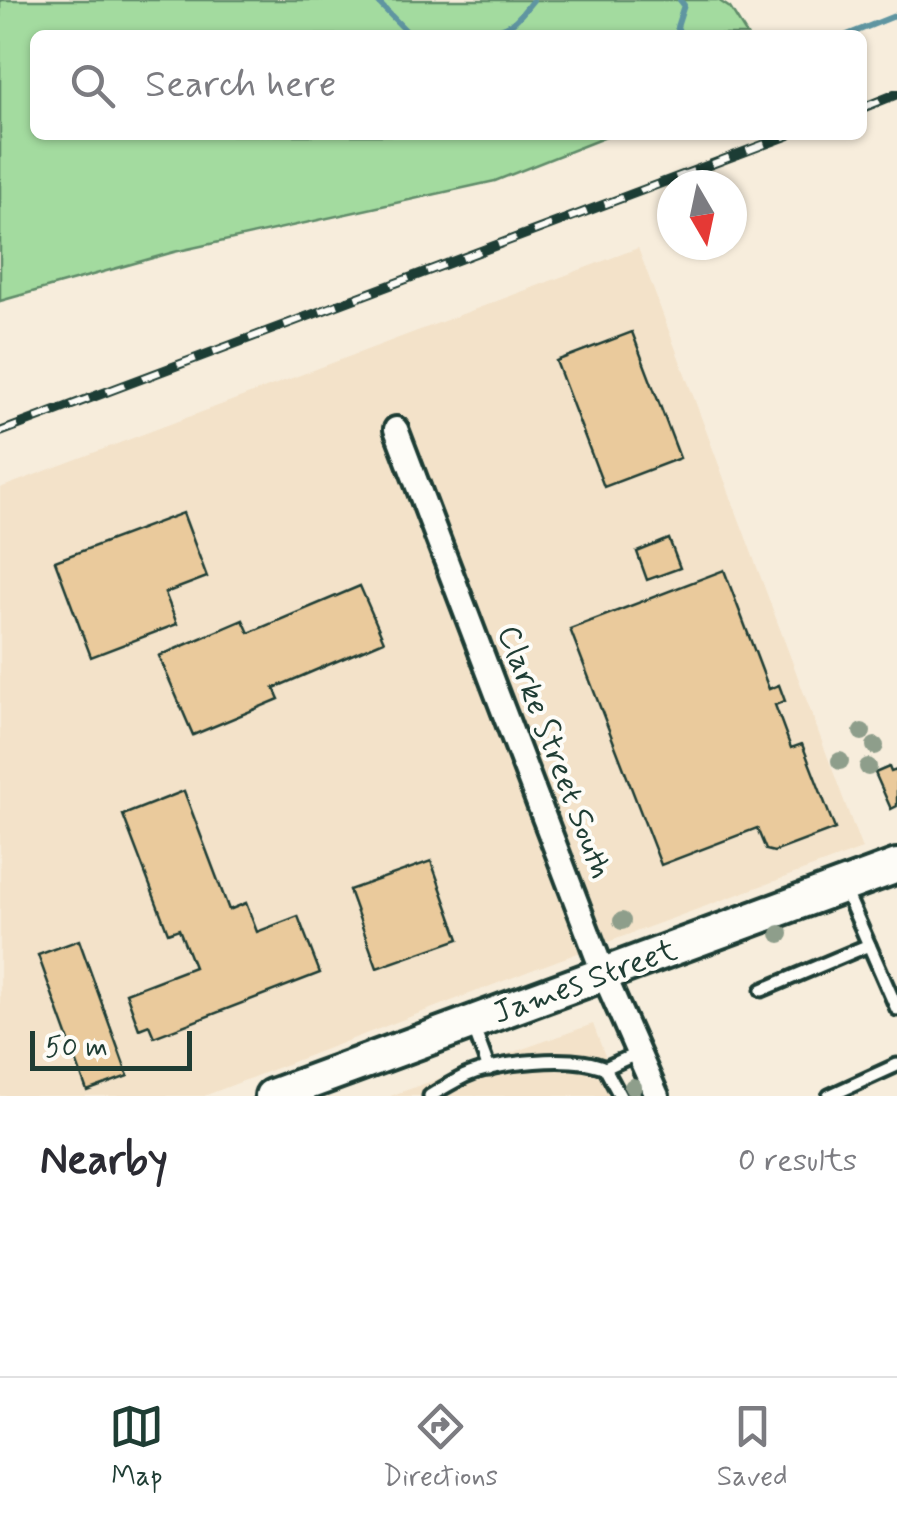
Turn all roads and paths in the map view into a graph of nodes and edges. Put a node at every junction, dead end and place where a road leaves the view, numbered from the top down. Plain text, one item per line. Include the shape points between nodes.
1 (396, 428) dead end
2 (897, 866) edge
3 (843, 886) junction
4 (869, 946) junction
5 (604, 974) junction
6 (762, 990) dead end
7 (897, 1008) edge
8 (472, 1023) junction
9 (638, 1054) junction
10 (897, 1065) edge
11 (489, 1068) junction
12 (605, 1068) junction
13 (272, 1096) edge
14 (430, 1096) edge
15 (620, 1096) edge
16 (657, 1096) edge
17 (829, 1096) edge

1 - 5 street, Clarke Street South
2 - 3 street, James Street
3 - 4 lane
3 - 5 street, James Street
4 - 6 lane
4 - 7 lane
5 - 8 street, James Street
5 - 9 street, Clarke Street South
8 - 11 lane
8 - 13 street, James Street
9 - 12 lane
9 - 16 street, Clarke Street South
10 - 17 lane
11 - 12 lane via 568,1060
11 - 14 lane
12 - 15 lane

